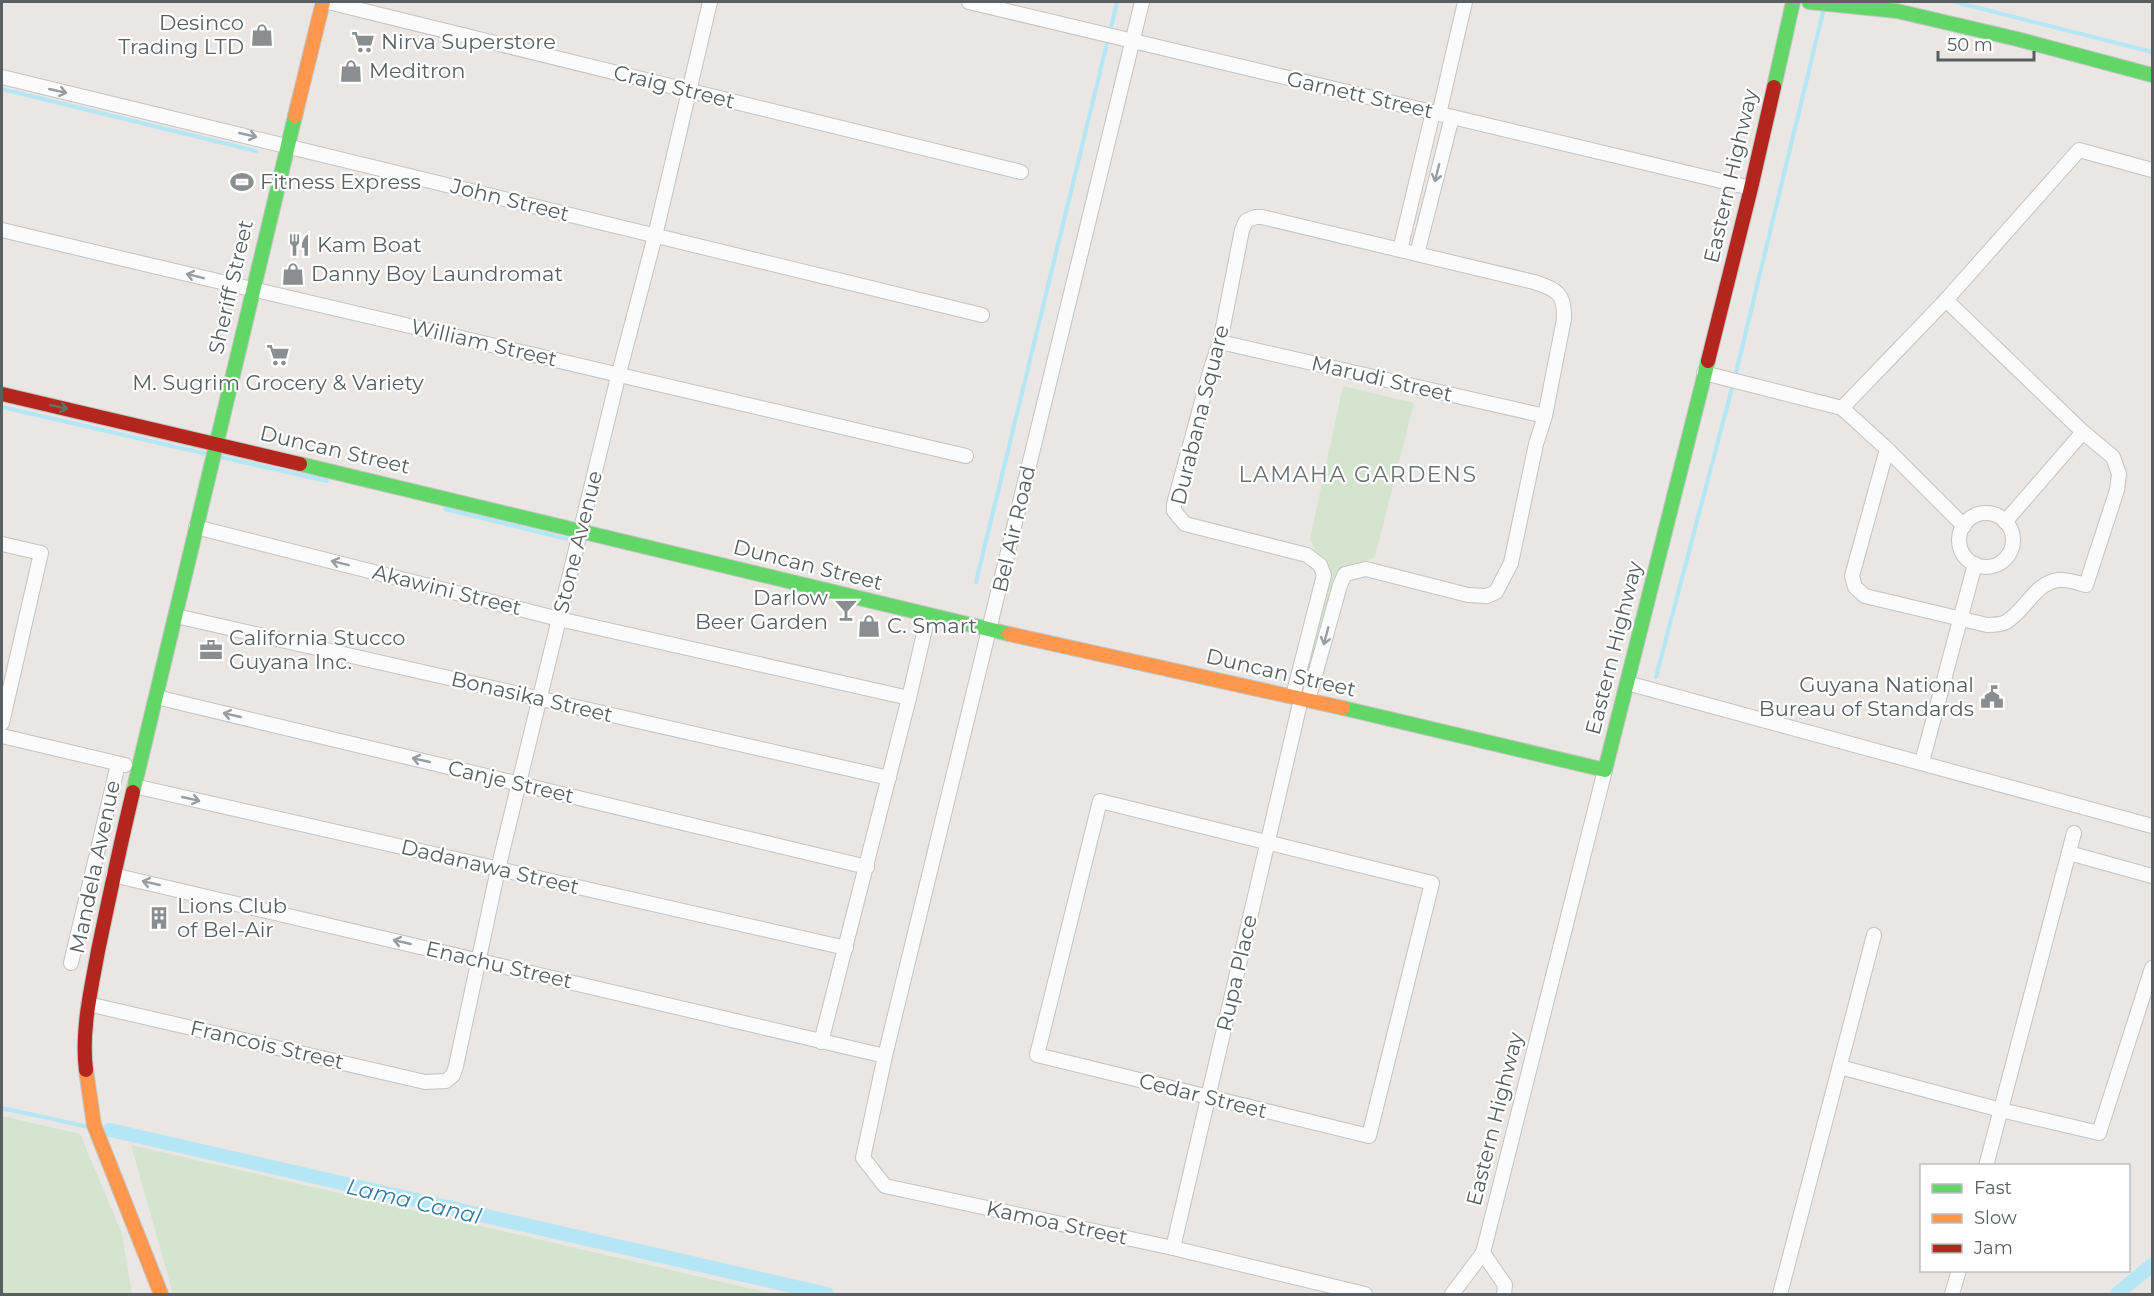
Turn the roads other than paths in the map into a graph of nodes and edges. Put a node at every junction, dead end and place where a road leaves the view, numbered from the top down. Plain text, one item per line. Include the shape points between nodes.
1 (323, 2) edge
2 (328, 2) edge
3 (710, 2) edge
4 (969, 2) edge
5 (1142, 2) edge
6 (1465, 2) edge
7 (1793, 2) edge
8 (1811, 2) edge
9 (1133, 40) junction
10 (2152, 75) edge
11 (2, 77) edge
12 (690, 91) junction
13 (1441, 114) junction
14 (287, 144) junction
15 (2152, 170) edge
16 (1021, 172) dead end
17 (1751, 188) junction
18 (2, 230) edge
19 (655, 236) junction
20 (1400, 250) junction
21 (1416, 254) junction
22 (252, 290) junction
23 (1946, 300) junction
24 (982, 315) dead end
25 (1220, 342) junction
26 (619, 373) junction
27 (1704, 374) junction
28 (2, 394) edge
29 (1842, 408) junction
30 (1545, 416) junction
31 (2084, 432) junction
32 (1887, 449) junction
33 (215, 452) junction
34 (966, 456) dead end
35 (2006, 522) junction
36 (1964, 526) junction
37 (196, 527) junction
38 (581, 531) junction
39 (2, 544) edge
40 (1975, 564) junction
41 (1324, 575) junction
42 (1342, 580) junction
43 (176, 616) junction
44 (928, 616) junction
45 (559, 619) junction
46 (1961, 620) junction
47 (990, 631) junction
48 (1627, 683) junction
49 (5, 685) edge
50 (156, 697) junction
51 (909, 698) junction
52 (1301, 698) junction
53 (540, 699) junction
54 (2, 723) edge
55 (2, 736) edge
56 (1922, 762) junction
57 (118, 764) junction
58 (139, 768) junction
59 (1605, 770) junction
60 (889, 778) junction
61 (519, 784) junction
62 (134, 786) junction
63 (2152, 826) edge
64 (2074, 832) dead end
65 (1268, 842) junction
66 (2069, 853) junction
67 (867, 867) junction
68 (498, 869) junction
69 (113, 874) junction
70 (2152, 876) edge
71 (1874, 935) dead end
72 (846, 948) junction
73 (480, 960) junction
74 (71, 963) dead end
75 (2152, 968) edge
76 (88, 1004) junction
77 (822, 1042) junction
78 (885, 1056) junction
79 (1840, 1067) junction
80 (446, 1081) joint
81 (1208, 1097) junction
82 (2001, 1110) junction
83 (1987, 1164) edge
84 (1173, 1248) junction
85 (1483, 1253) junction
86 (1958, 1272) edge
87 (161, 1294) edge
88 (1365, 1294) edge
89 (1452, 1294) edge
90 (1504, 1294) edge
91 (1780, 1294) edge
92 (1952, 1294) edge

1 - 14 street, Sheriff Street
2 - 12 street, Craig Street
3 - 12 street, Stone Avenue
4 - 9 street, Garnett Street
5 - 9 street, Bel Air Road
6 - 13 street
7 - 17 street, Eastern Highway
8 - 10 street via 1897,11
9 - 13 street, Garnett Street
9 - 47 street, Bel Air Road
11 -> 14 street, John Street
12 - 16 street, Craig Street
12 - 19 street, Stone Avenue
13 - 17 street, Garnett Street
13 - 20 street
13 -> 21 street
14 - 19 street, John Street
14 - 22 street, Sheriff Street
15 - 23 street via 2079,150
17 - 27 street, Eastern Highway
22 -> 18 street, William Street
19 - 24 street, John Street
19 - 26 street, Stone Avenue
20 - 21 street, Durabana Square
20 - 25 street, Durabana Square via 1262,217 1246,221
21 - 30 street, Durabana Square via 1534,282 1563,298 1564,319
22 - 26 street, William Street
22 - 33 street, Sheriff Street
23 - 29 street
23 - 31 street
25 - 30 street, Marudi Street
25 - 41 street, Durabana Square via 1174,512 1185,524 1196,528 1306,555 1320,565
26 - 34 street, William Street
26 - 38 street, Stone Avenue
27 - 29 street
27 - 48 street, Eastern Highway
28 -> 33 street, Duncan Street
29 - 32 street
30 - 42 street, Durabana Square via 1511,563 1496,592 1487,596 1468,595 1366,569 1345,574
31 - 35 street
31 - 46 street via 2113,457 2119,474 2086,585 2064,580 2050,582 2003,623 1987,625
32 - 36 street
32 - 46 street via 1853,570 1855,587 1865,596
33 - 37 street, Mandela Avenue
33 - 38 street, Duncan Street
35 - 36 street via 1984,513 1972,517
35 - 40 street via 2013,542 2008,555 1996,565
36 - 40 street via 1960,548
37 - 43 street, Mandela Avenue
45 -> 37 street, Akawini Street
38 - 44 street, Duncan Street
38 - 45 street, Stone Avenue
39 - 49 street via 40,553
40 - 46 street
41 - 42 street
41 - 52 street
42 -> 52 street
43 - 50 street, Mandela Avenue
43 - 53 street, Bonasika Street
44 - 47 street, Duncan Street
44 - 51 street
45 - 51 street, Akawini Street
45 - 53 street, Stone Avenue
46 - 56 street
47 - 52 street, Duncan Street
47 - 78 street, Bel Air Road
48 - 56 street
48 - 59 street, Eastern Highway
49 - 54 street
50 - 58 street, Mandela Avenue
61 -> 50 street, Canje Street
51 - 60 street
52 - 59 street, Duncan Street
52 - 65 street, Rupa Place
53 - 60 street, Bonasika Street
53 - 61 street, Stone Avenue
55 - 57 street
56 - 63 street
57 - 58 street
57 - 74 street
58 - 62 street, Mandela Avenue
59 - 85 street, Eastern Highway
60 - 67 street
61 - 67 street, Canje Street
61 - 68 street, Stone Avenue
62 -> 68 street, Dadanawa Street
62 - 69 street, Mandela Avenue
64 - 66 street
65 - 81 street, Rupa Place
65 - 81 street, Cedar Street via 1432,883 1369,1136
65 - 81 street, Cedar Street via 1100,801 1037,1055
66 - 70 street
66 - 82 street
67 - 72 street
68 - 72 street, Dadanawa Street
68 - 73 street, Stone Avenue
73 -> 69 street, Enachu Street
69 - 76 street, Mandela Avenue
71 - 79 street
72 - 77 street
73 - 77 street, Enachu Street
73 - 80 street, Stone Avenue via 456,1066
75 - 82 street via 2099,1133
76 - 80 street, Francois Street via 425,1082
76 - 87 street, Mandela Avenue via 83,1048 94,1125
77 - 78 street, Enachu Street
78 - 84 street, Kamoa Street via 863,1158 885,1186
79 - 82 street
79 - 91 street
81 - 84 street, Rupa Place
82 - 83 street
84 - 88 street, Kamoa Street
85 - 89 street, Eastern Highway
85 - 90 street via 1505,1285
86 - 92 street

